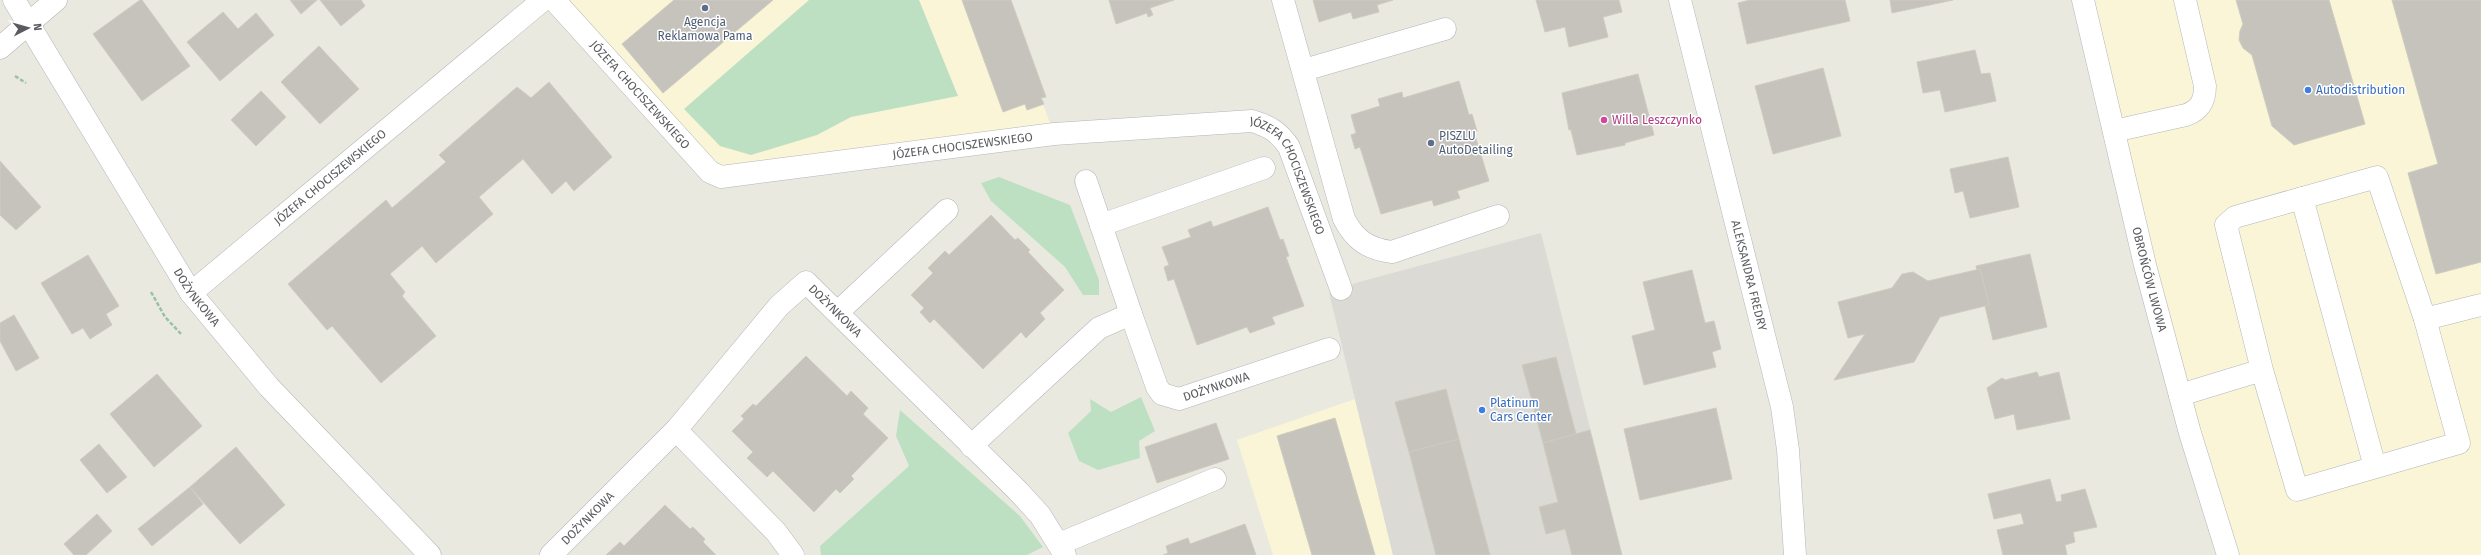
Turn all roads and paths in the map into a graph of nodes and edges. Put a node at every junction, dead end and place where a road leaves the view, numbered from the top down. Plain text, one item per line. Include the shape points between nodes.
1 (14, 0) edge
2 (56, 0) edge
3 (544, 0) edge
4 (554, 0) edge
5 (1283, 0) edge
6 (1680, 0) edge
7 (2083, 0) edge
8 (2185, 0) edge
9 (27, 23) junction
10 (1445, 29) dead end
11 (0, 48) edge
12 (1304, 70) junction
13 (2114, 131) junction
14 (1264, 168) dead end
15 (1086, 181) dead end
16 (2302, 198) junction
17 (947, 210) dead end
18 (1498, 216) dead end
19 (1101, 225) junction
20 (1341, 289) dead end
21 (192, 293) junction
22 (2481, 305) edge
23 (838, 312) junction
24 (1131, 314) junction
25 (2425, 319) junction
26 (1329, 349) dead end
27 (2262, 370) junction
28 (2180, 394) junction
29 (676, 430) junction
30 (971, 446) junction
31 (2375, 467) junction
32 (1215, 479) dead end
33 (1062, 549) edge
34 (430, 555) edge
35 (551, 555) edge
36 (793, 555) edge
37 (1796, 555) edge
38 (2228, 555) edge

1 - 9 street, DOŻYNKOWA
2 - 9 street
3 - 21 street, JÓZEFA CHOCISZEWSKIEGO
4 - 20 street, JÓZEFA CHOCISZEWSKIEGO via 710,172 721,178 1054,134 1252,121 1267,125 1280,134 1289,147
5 - 12 street
6 - 37 street, ALEKSANDRA FREDRY via 1782,408
7 - 13 street, OBROŃCÓW LWOWA
8 - 13 street via 2204,86 2205,95 2201,104 2195,112 2186,115
9 - 11 street
9 - 21 street, DOŻYNKOWA
10 - 12 street
12 - 18 street via 1344,219 1351,233 1362,244 1376,250 1399,250
13 - 28 street, OBROŃCÓW LWOWA
14 - 19 street
15 - 19 street, DOŻYNKOWA
16 - 25 street via 2377,176
16 - 27 street via 2236,217 2226,225
16 - 31 street
17 - 23 street
19 - 24 street, DOŻYNKOWA
21 - 34 street, DOŻYNKOWA via 269,387
22 - 25 street
23 - 29 street, DOŻYNKOWA via 806,282 779,306
23 - 30 street, DOŻYNKOWA
24 - 26 street, DOŻYNKOWA via 1157,387 1162,394 1174,398 1187,397
24 - 30 street via 1099,328
25 - 31 street via 2459,443
27 - 28 street
27 - 31 street via 2297,490
28 - 38 street, OBROŃCÓW LWOWA
29 - 35 street, DOŻYNKOWA
29 - 36 street via 776,532
30 - 33 street, DOŻYNKOWA via 1040,515
32 - 33 street, DOŻYNKOWA

